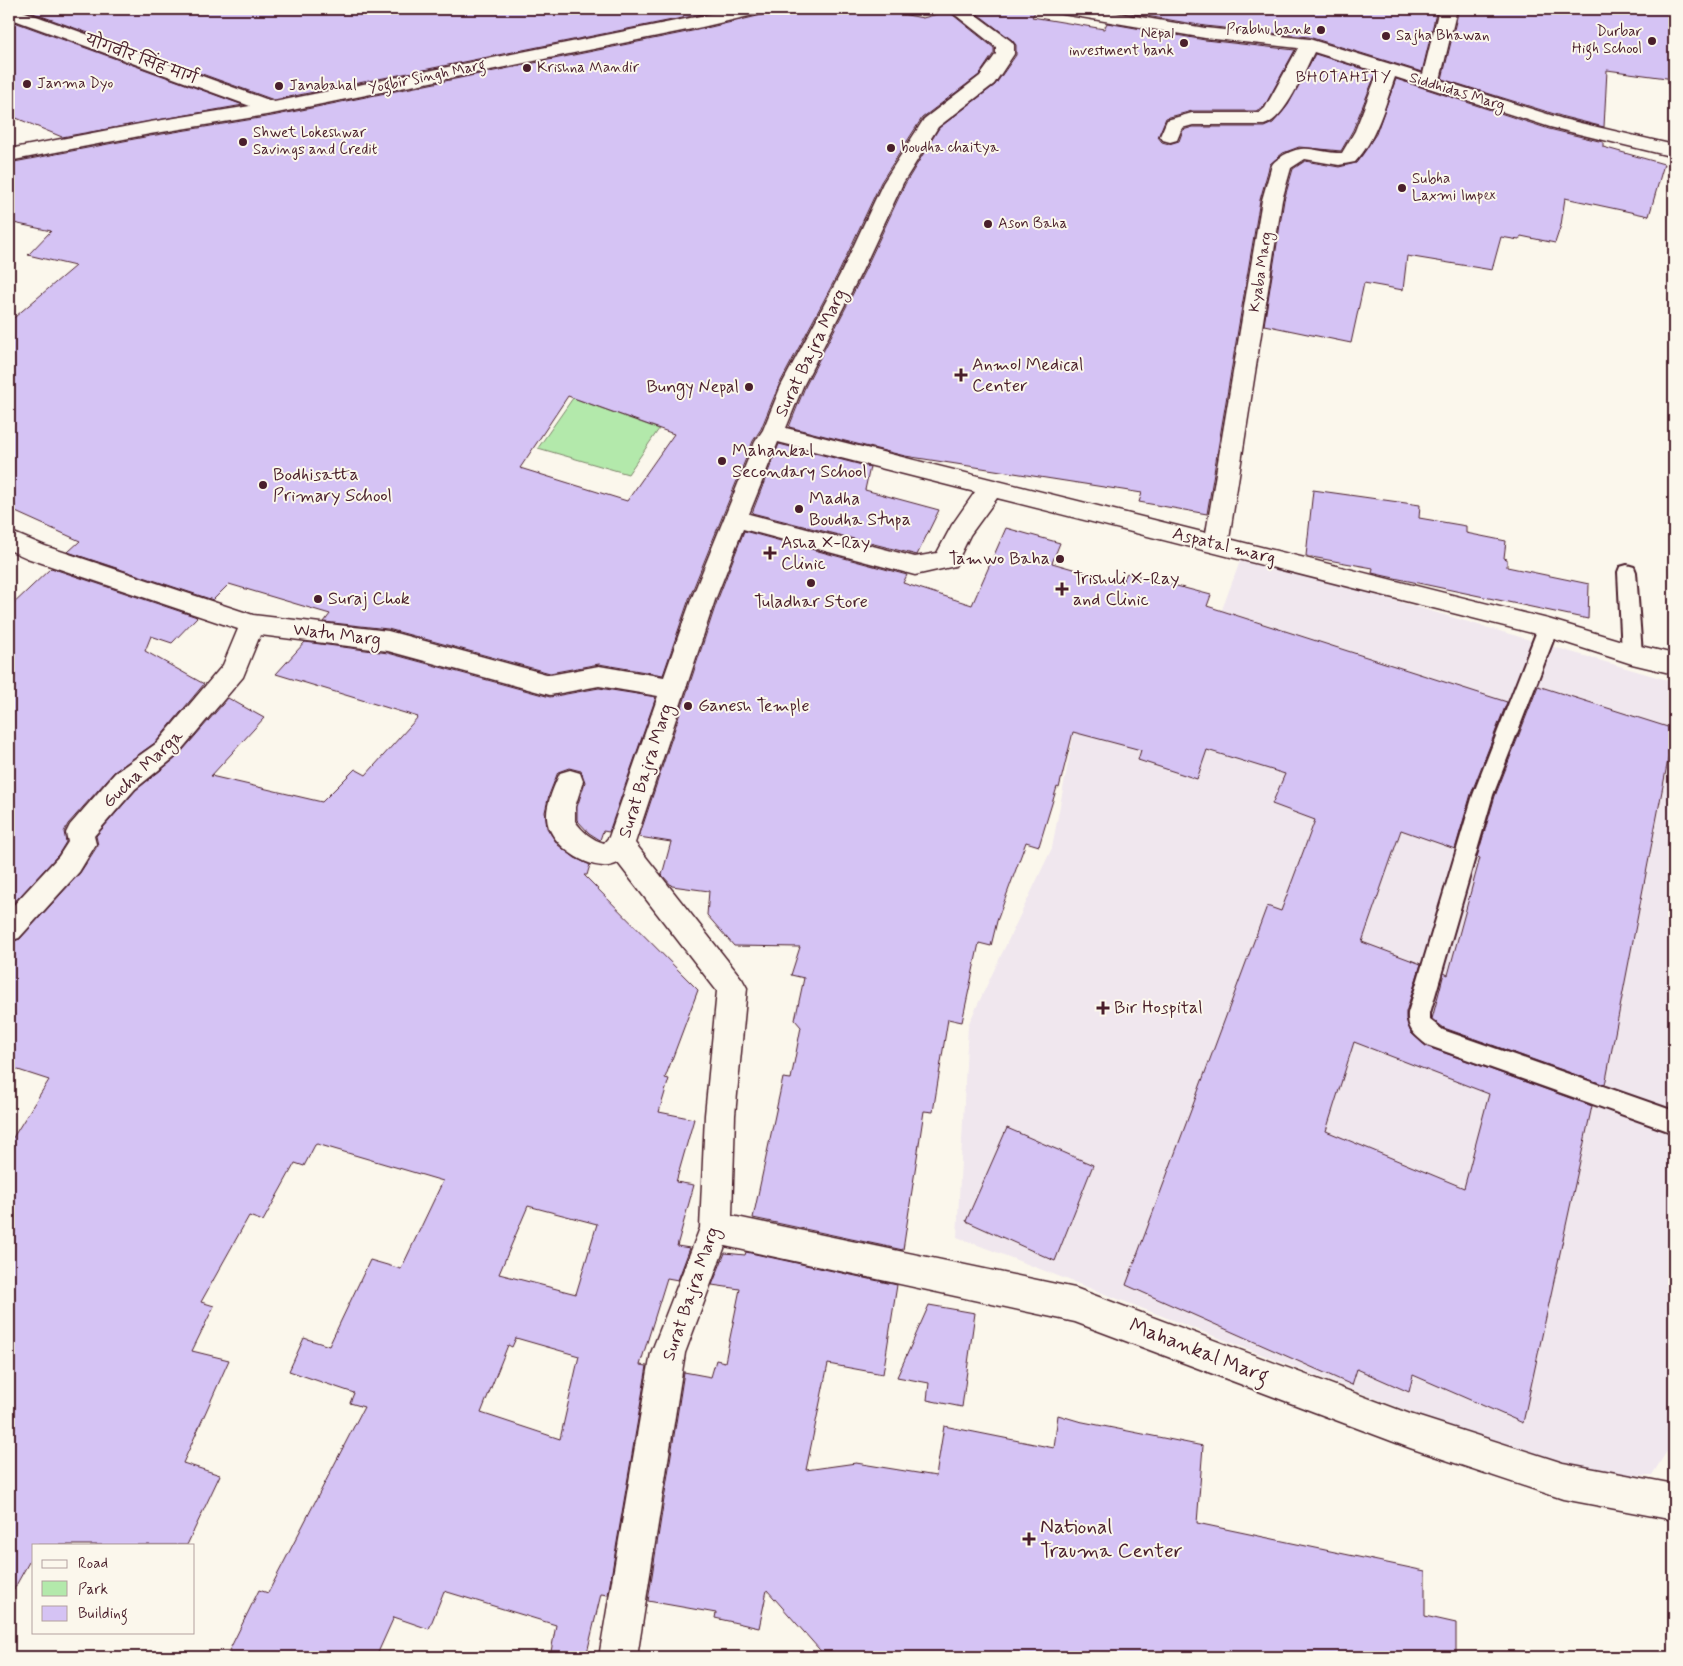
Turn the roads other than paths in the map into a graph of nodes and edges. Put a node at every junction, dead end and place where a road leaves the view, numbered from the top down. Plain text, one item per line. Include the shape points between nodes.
1 (756, 9) edge
2 (957, 9) edge
3 (1063, 9) edge
4 (1448, 9) edge
5 (9, 12) edge
6 (1309, 44) junction
7 (1388, 70) junction
8 (1430, 84) junction
9 (272, 108) junction
10 (1170, 136) dead end
11 (1674, 151) edge
12 (9, 155) edge
13 (773, 433) junction
14 (991, 488) junction
15 (736, 519) junction
16 (9, 540) edge
17 (1216, 544) junction
18 (1626, 572) dead end
19 (252, 624) junction
20 (1548, 628) junction
21 (1632, 654) junction
22 (1674, 664) edge
23 (672, 688) junction
24 (570, 781) dead end
25 (621, 843) junction
26 (9, 929) edge
27 (1674, 1122) edge
28 (716, 1228) junction
29 (1674, 1502) edge
30 (618, 1657) edge

1 - 9 street, Yogbir Singh Marg
2 - 13 street, Surat Bajra Marg via 1005,45 1005,54 987,80 931,123 893,183 792,386
3 - 6 street, Siddhidas Marg via 1205,33
4 - 8 street
5 - 9 street, योगवीर सिंह मार्ग
6 - 7 street, Siddhidas Marg
6 - 10 street via 1286,88 1264,120 1192,119 1174,124
7 - 8 street, Siddhidas Marg
7 - 17 street, Kyaba Marg via 1369,122 1348,158 1302,153 1282,166 1271,209
8 - 11 street, Siddhidas Marg via 1558,123
9 - 12 street, Yogbir Singh Marg
13 - 14 street, Aspatal marg
13 - 15 street, Surat Bajra Marg via 766,442
14 - 15 street via 960,530 946,560 915,566
14 - 17 street, Aspatal marg
15 - 23 street, Surat Bajra Marg
16 - 19 street, Watu Marg via 36,552
17 - 20 street, Aspatal marg
18 - 21 lane
19 - 23 street, Watu Marg via 388,641 550,685 600,676
19 - 26 street, Gucha Marga via 234,670 166,750 125,781 80,833 82,844 69,864
20 - 21 street, Aspatal marg
20 - 27 lane via 1483,795 1419,1013 1419,1024 1435,1038
21 - 22 street, Aspatal marg
23 - 25 street, Surat Bajra Marg
24 - 25 street via 561,821 566,833 597,854 610,854
25 - 28 street, Surat Bajra Marg via 732,988 720,1114
28 - 29 street, Mahankal Marg via 1075,1305 1446,1442 1563,1481
28 - 30 street, Surat Bajra Marg via 668,1353

